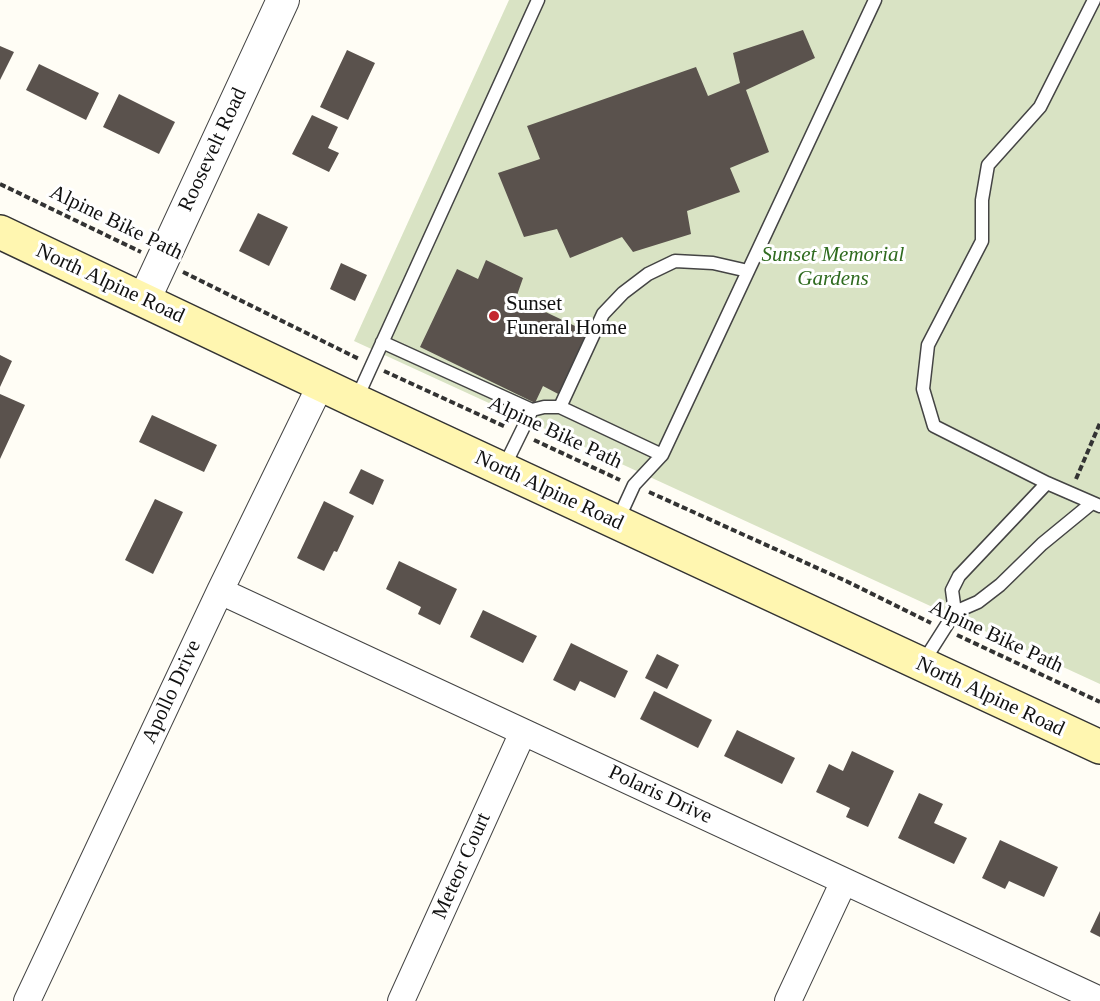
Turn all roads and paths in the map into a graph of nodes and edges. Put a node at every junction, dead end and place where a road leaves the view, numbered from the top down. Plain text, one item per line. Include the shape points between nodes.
1 (283, 0) edge
2 (538, 0) edge
3 (875, 0) edge
4 (1094, 0) edge
5 (0, 184) edge
6 (0, 232) edge
7 (162, 262) junction
8 (748, 272) junction
9 (144, 300) junction
10 (382, 342) junction
11 (372, 365) junction
12 (321, 384) junction
13 (356, 401) junction
14 (560, 407) junction
15 (532, 410) junction
16 (1100, 423) edge
17 (520, 434) junction
18 (662, 455) junction
19 (502, 469) junction
20 (1047, 483) junction
21 (634, 485) junction
22 (1071, 494) junction
23 (1096, 505) edge
24 (616, 523) junction
25 (220, 591) junction
26 (956, 612) junction
27 (944, 629) junction
28 (922, 665) junction
29 (1100, 702) edge
30 (523, 732) junction
31 (1100, 747) edge
32 (844, 881) junction
33 (1100, 1000) edge
34 (27, 1001) edge
35 (401, 1001) edge
36 (788, 1001) edge

1 - 7 street, Roosevelt Road
2 - 10 lane
3 - 8 lane
4 - 20 lane via 1040,107 988,165 982,200 982,241 928,345 925,367 923,389 934,426
5 - 7 path, Alpine Bike Path
6 - 9 main road, North Alpine Road
7 - 9 street, Roosevelt Road
7 - 11 path, Alpine Bike Path
8 - 14 lane via 713,263 675,261 648,274 603,314
8 - 18 lane
9 - 12 main road, North Alpine Road
10 - 11 lane
10 - 15 lane
11 - 13 lane
11 - 17 path, Alpine Bike Path
12 - 13 main road, North Alpine Road
12 - 25 street, Apollo Drive
13 - 19 main road, North Alpine Road
14 - 15 lane
14 - 18 lane
15 - 17 lane
16 - 22 path
17 - 19 lane
17 - 21 path, Alpine Bike Path
18 - 21 lane
19 - 24 main road, North Alpine Road
20 - 22 lane
20 - 26 lane via 958,576 952,590
21 - 24 lane
21 - 27 path, Alpine Bike Path
22 - 23 lane
23 - 26 lane via 1042,544 978,602
24 - 28 main road, North Alpine Road
25 - 30 street, Polaris Drive
25 - 34 street, Apollo Drive
26 - 27 lane
27 - 28 lane
27 - 29 path, Alpine Bike Path
28 - 31 main road, North Alpine Road
30 - 32 street, Polaris Drive
30 - 35 street, Meteor Court
32 - 33 street, Polaris Drive
32 - 36 street

